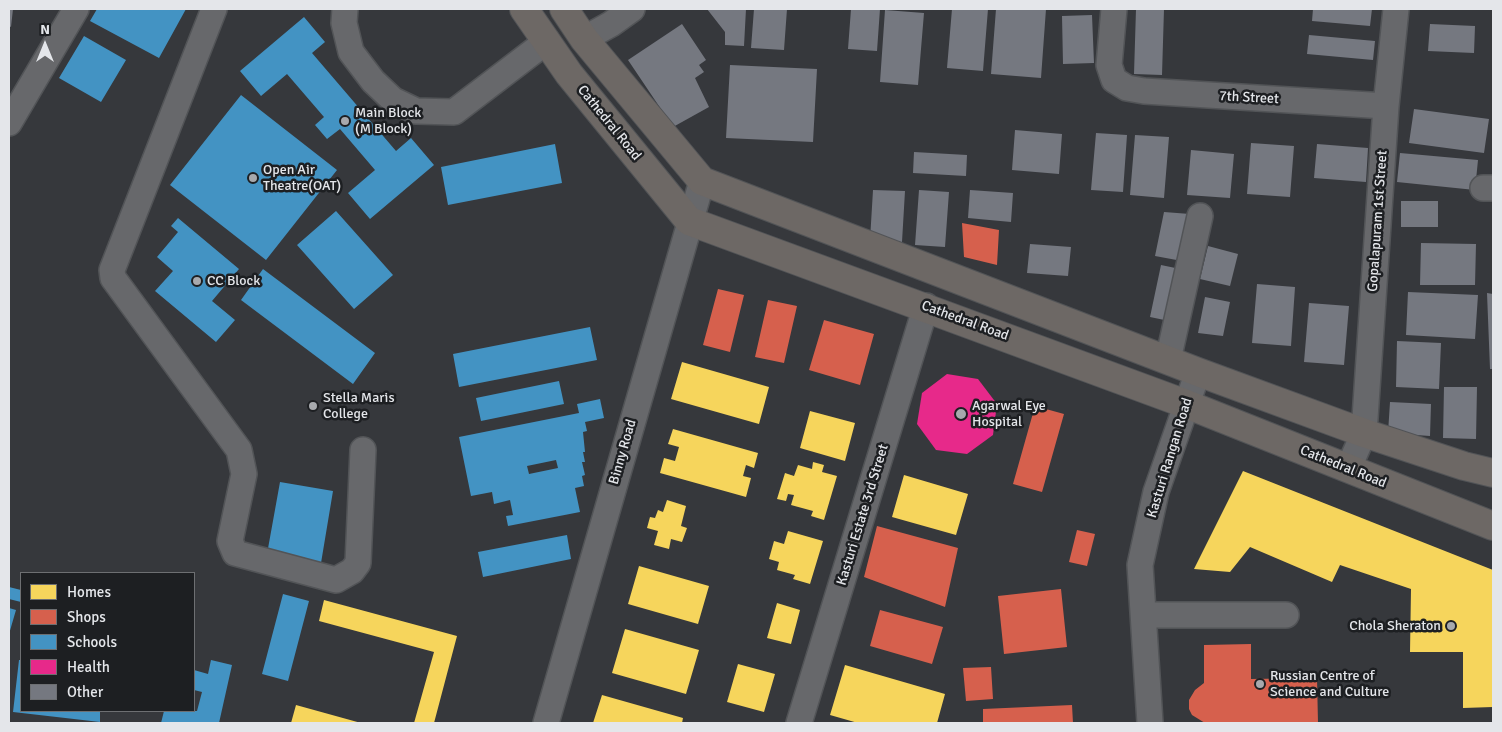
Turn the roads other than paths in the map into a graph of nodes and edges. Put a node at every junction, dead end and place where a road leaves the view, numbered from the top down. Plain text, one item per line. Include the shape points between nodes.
1 (76, 9) edge
2 (214, 9) edge
3 (345, 9) edge
4 (524, 9) edge
5 (564, 9) edge
6 (632, 9) edge
7 (1114, 9) edge
8 (1396, 9) edge
9 (584, 39) junction
10 (547, 42) junction
11 (20, 82) edge
12 (1386, 106) junction
13 (9, 123) edge
14 (702, 181) junction
15 (1200, 216) dead end
16 (689, 221) junction
17 (926, 306) junction
18 (1168, 360) junction
19 (1198, 372) junction
20 (1186, 404) junction
21 (1364, 433) junction
22 (363, 450) dead end
23 (1348, 469) junction
24 (1493, 473) edge
25 (1491, 525) edge
26 (1144, 614) junction
27 (1286, 615) dead end
28 (546, 723) edge
29 (799, 723) edge
30 (1150, 723) edge

1 - 11 street
2 - 22 street via 112,270 113,278 239,450 244,474 230,541 235,553 336,580 352,571 358,563
3 - 10 street via 344,23 351,52 373,81 393,100 416,111 454,112
4 - 10 main road, Cathedral Road
5 - 9 main road
6 - 9 street
7 - 12 street, 7th Street via 1109,65 1114,80 1126,88 1144,92
8 - 12 street, Gopalapuram 1st Street
9 - 14 main road
10 - 16 main road, Cathedral Road via 569,74
11 - 13 street
12 - 21 street, Gopalapuram 1st Street
14 - 16 street, Binny Road
14 - 18 main road
15 - 18 street
16 - 17 main road, Cathedral Road
16 - 28 street, Binny Road
17 - 20 main road, Cathedral Road
17 - 29 street, Kasturi Estate 3rd Street
18 - 19 main road
19 - 20 street, Kasturi Rangan Road
19 - 21 main road
20 - 23 main road, Cathedral Road
20 - 26 street, Kasturi Rangan Road via 1156,492 1140,565
21 - 23 street
21 - 24 main road
23 - 25 main road, Cathedral Road
26 - 27 street
26 - 30 street, Kasturi Rangan Road

